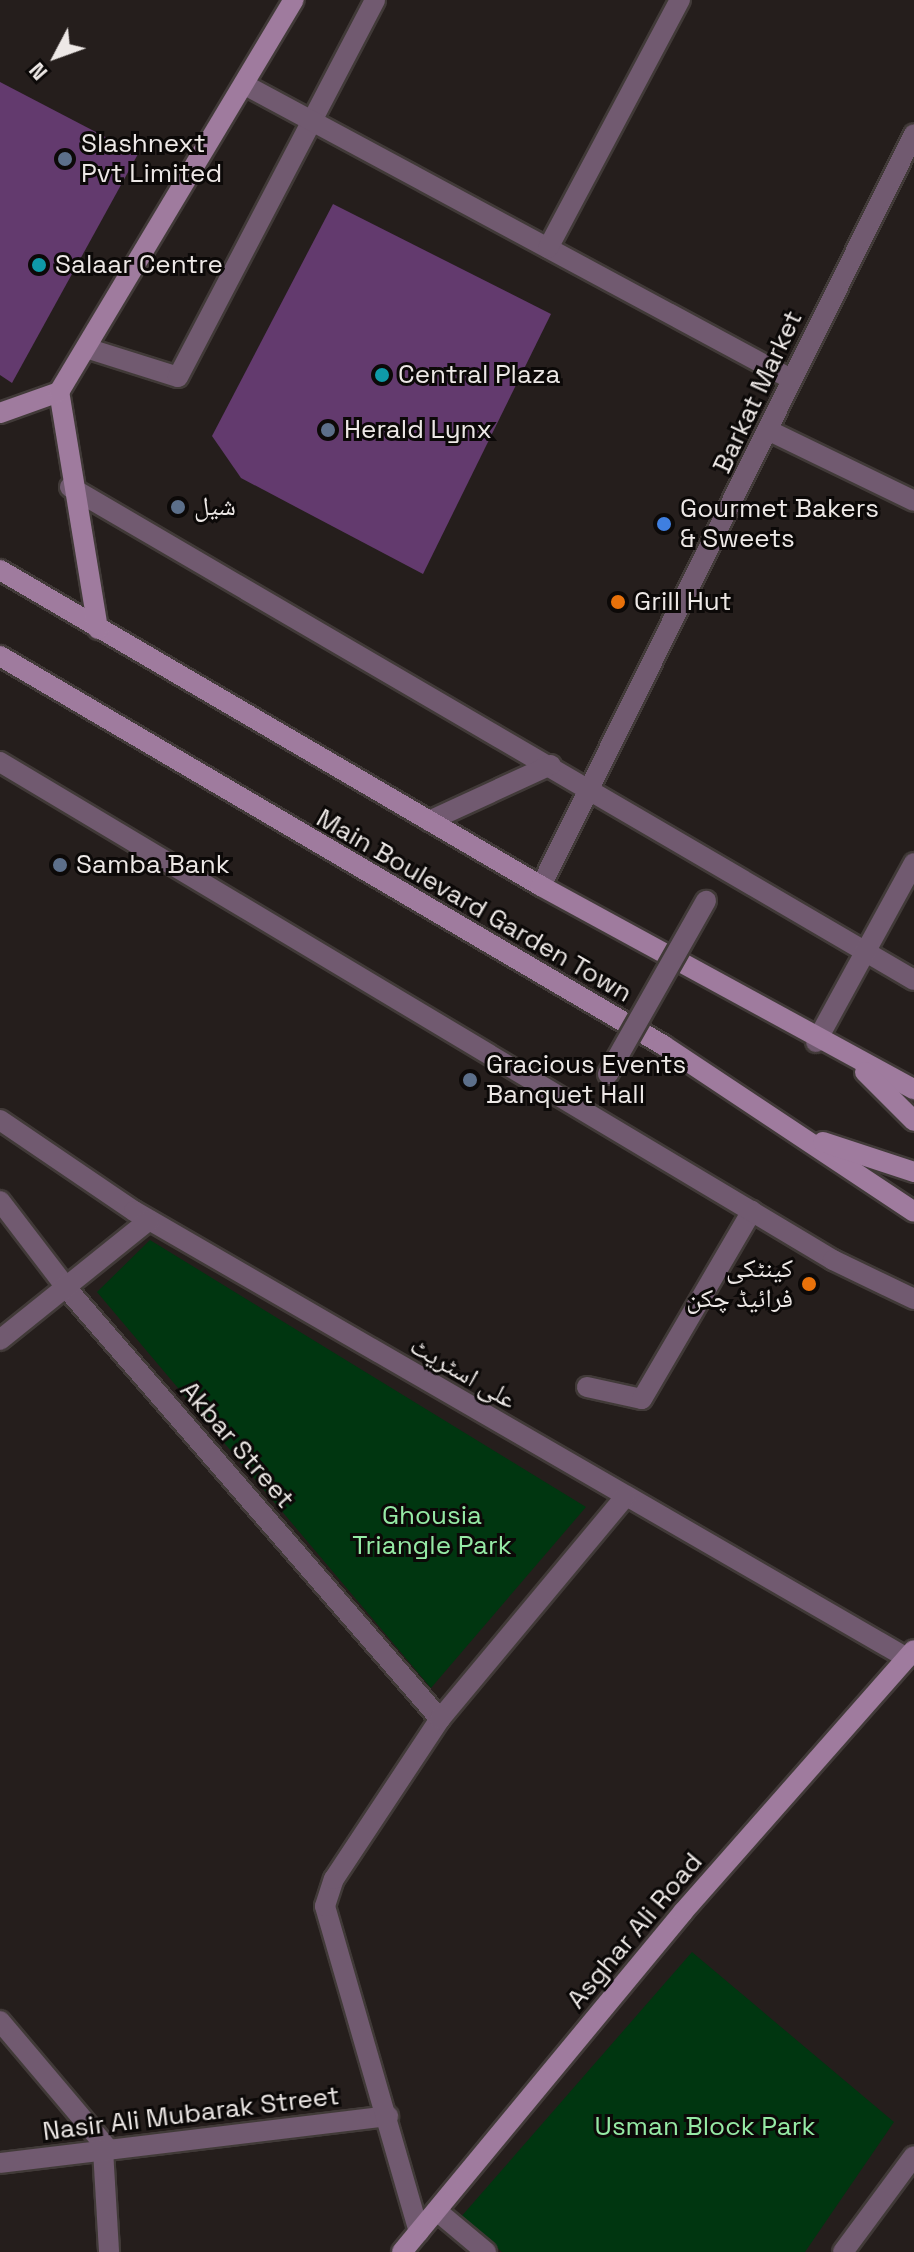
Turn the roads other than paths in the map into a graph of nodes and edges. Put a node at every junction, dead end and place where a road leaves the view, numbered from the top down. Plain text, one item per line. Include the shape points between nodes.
1 (294, 0) edge
2 (375, 0) edge
3 (680, 0) edge
4 (245, 85) junction
5 (312, 121) junction
6 (914, 134) edge
7 (548, 248) junction
8 (86, 348) junction
9 (791, 379) junction
10 (59, 392) junction
11 (0, 413) edge
12 (770, 431) junction
13 (70, 487) junction
14 (914, 501) edge
15 (0, 570) edge
16 (98, 629) junction
17 (0, 656) edge
18 (0, 762) edge
19 (551, 765) junction
20 (595, 789) junction
21 (429, 821) junction
22 (914, 863) edge
23 (541, 886) junction
24 (706, 901) dead end
25 (868, 952) junction
26 (914, 980) edge
27 (816, 1042) junction
28 (851, 1058) junction
29 (608, 1074) dead end
30 (914, 1089) edge
31 (0, 1120) edge
32 (914, 1121) edge
33 (807, 1137) junction
34 (914, 1172) edge
35 (0, 1201) edge
36 (752, 1211) junction
37 (914, 1212) edge
38 (149, 1220) junction
39 (68, 1290) junction
40 (914, 1299) edge
41 (0, 1340) edge
42 (587, 1387) dead end
43 (625, 1497) junction
44 (911, 1654) edge
45 (440, 1719) junction
46 (0, 2021) edge
47 (388, 2116) junction
48 (106, 2150) junction
49 (914, 2156) edge
50 (0, 2163) edge
51 (437, 2211) junction
52 (419, 2232) junction
53 (109, 2252) edge
54 (402, 2252) edge
55 (486, 2252) edge
56 (843, 2252) edge

1 - 4 main road
2 - 5 street
3 - 7 street
4 - 5 street
4 - 8 main road
5 - 7 street
5 - 8 street via 178,377
6 - 9 street, Barkat Market
7 - 9 street
8 - 10 main road
9 - 12 street, Barkat Market
10 - 11 main road
10 - 13 main road
12 - 14 street
12 - 20 street, Barkat Market
13 - 16 main road
13 - 19 street
15 - 16 main road, Main Boulevard Garden Town
16 - 21 main road, Main Boulevard Garden Town
17 - 33 main road, Main Boulevard Garden Town
18 - 36 street
19 - 20 street
19 - 21 street
20 - 23 street, Barkat Market
20 - 25 street
21 - 23 main road, Main Boulevard Garden Town
22 - 25 street
23 - 27 main road, Main Boulevard Garden Town
24 - 29 street, bridge
25 - 26 street
25 - 27 street
27 - 28 main road, Main Boulevard Garden Town
28 - 30 main road, Main Boulevard Garden Town
28 - 32 main road
31 - 38 street, علی اسٹریٹ
33 - 34 main road
33 - 37 main road, Main Boulevard Garden Town
35 - 39 street, Akbar Street
36 - 40 street
36 - 42 street via 642,1399
38 - 39 street
38 - 43 street, علی اسٹریٹ
39 - 41 street
39 - 45 street, Akbar Street
43 - 44 street, علی اسٹریٹ
43 - 45 street
44 - 51 main road, Asghar Ali Road via 683,1912
45 - 47 street via 334,1879 325,1906
46 - 48 street
47 - 48 street, Nasir Ali Mubarak Street
47 - 52 street
48 - 50 street, Nasir Ali Mubarak Street
48 - 53 street
49 - 56 street
51 - 52 main road, Asghar Ali Road
51 - 55 street
52 - 54 main road, Asghar Ali Road

